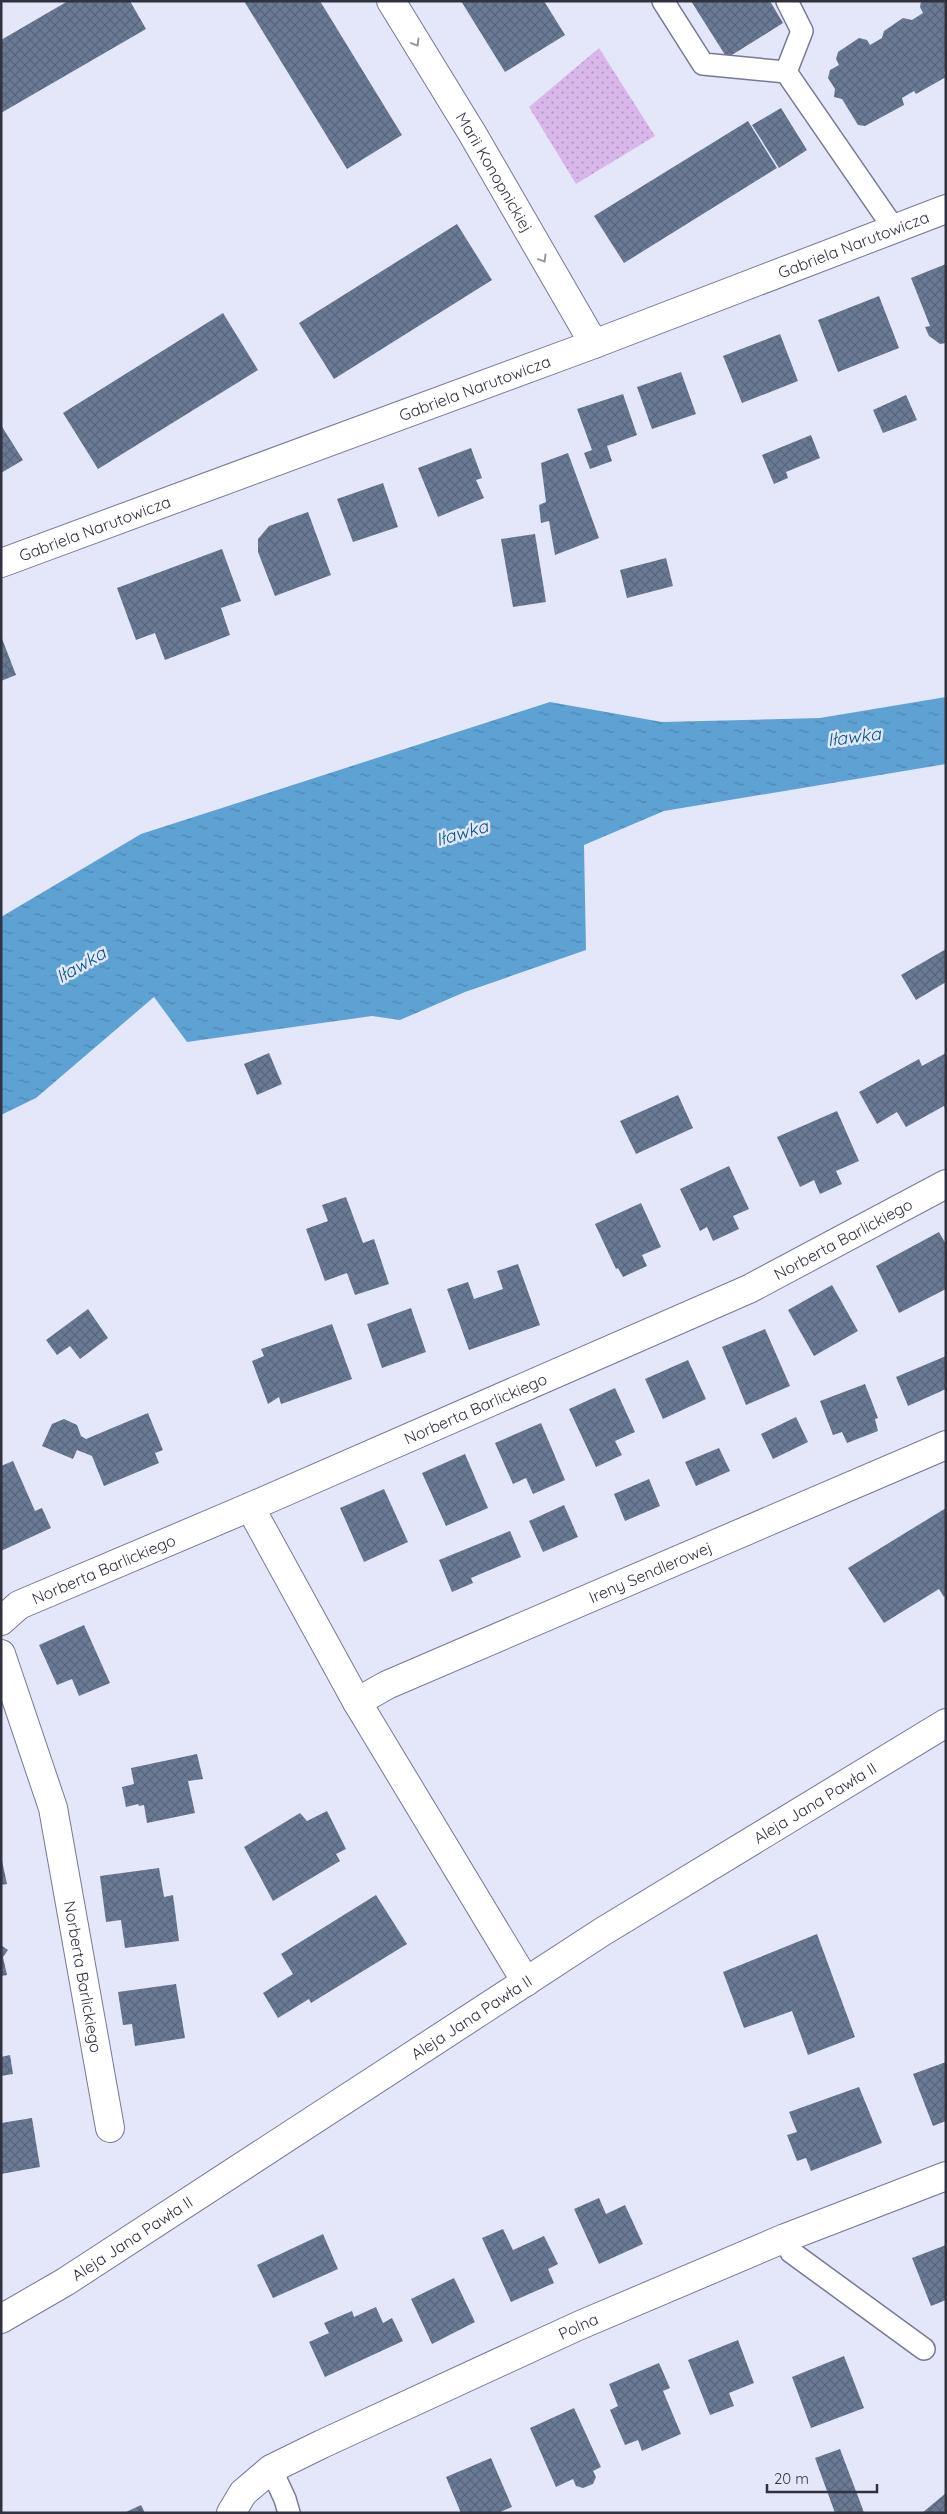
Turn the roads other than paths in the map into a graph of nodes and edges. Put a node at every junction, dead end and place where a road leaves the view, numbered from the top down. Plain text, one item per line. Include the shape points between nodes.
1 (391, 1) edge
2 (663, 1) edge
3 (787, 1) edge
4 (786, 72) junction
5 (946, 209) edge
6 (895, 230) junction
7 (594, 344) junction
8 (1, 563) edge
9 (946, 1184) edge
10 (946, 1445) edge
11 (250, 1507) junction
12 (1, 1621) edge
13 (1, 1654) edge
14 (357, 1702) junction
15 (946, 1723) edge
16 (526, 1982) junction
17 (110, 2128) dead end
18 (946, 2176) edge
19 (785, 2238) junction
20 (1, 2319) edge
21 (924, 2349) dead end
22 (271, 2469) junction
23 (231, 2513) edge
24 (289, 2513) edge

1 -> 7 street, Marii Konopnickiej
2 - 4 lane via 703,64
3 - 4 lane via 802,31
4 - 6 lane
5 - 6 street, Gabriela Narutowicza
6 - 7 street, Gabriela Narutowicza
7 - 8 street, Gabriela Narutowicza
9 - 11 street, Norberta Barlickiego via 749,1289
10 - 14 street, Ireny Sendlerowej via 387,1685
11 - 12 street, Norberta Barlickiego via 19,1605
11 - 14 street
13 - 17 street, Norberta Barlickiego via 52,1808
14 - 16 street
15 - 16 street, Aleja Jana Pawła II via 602,1932
16 - 20 street, Aleja Jana Pawła II via 65,2282
18 - 19 street, Polna
19 - 21 lane via 791,2252
19 - 22 street, Polna via 578,2326
22 - 23 street, Polna via 243,2493
22 - 24 lane via 286,2499

